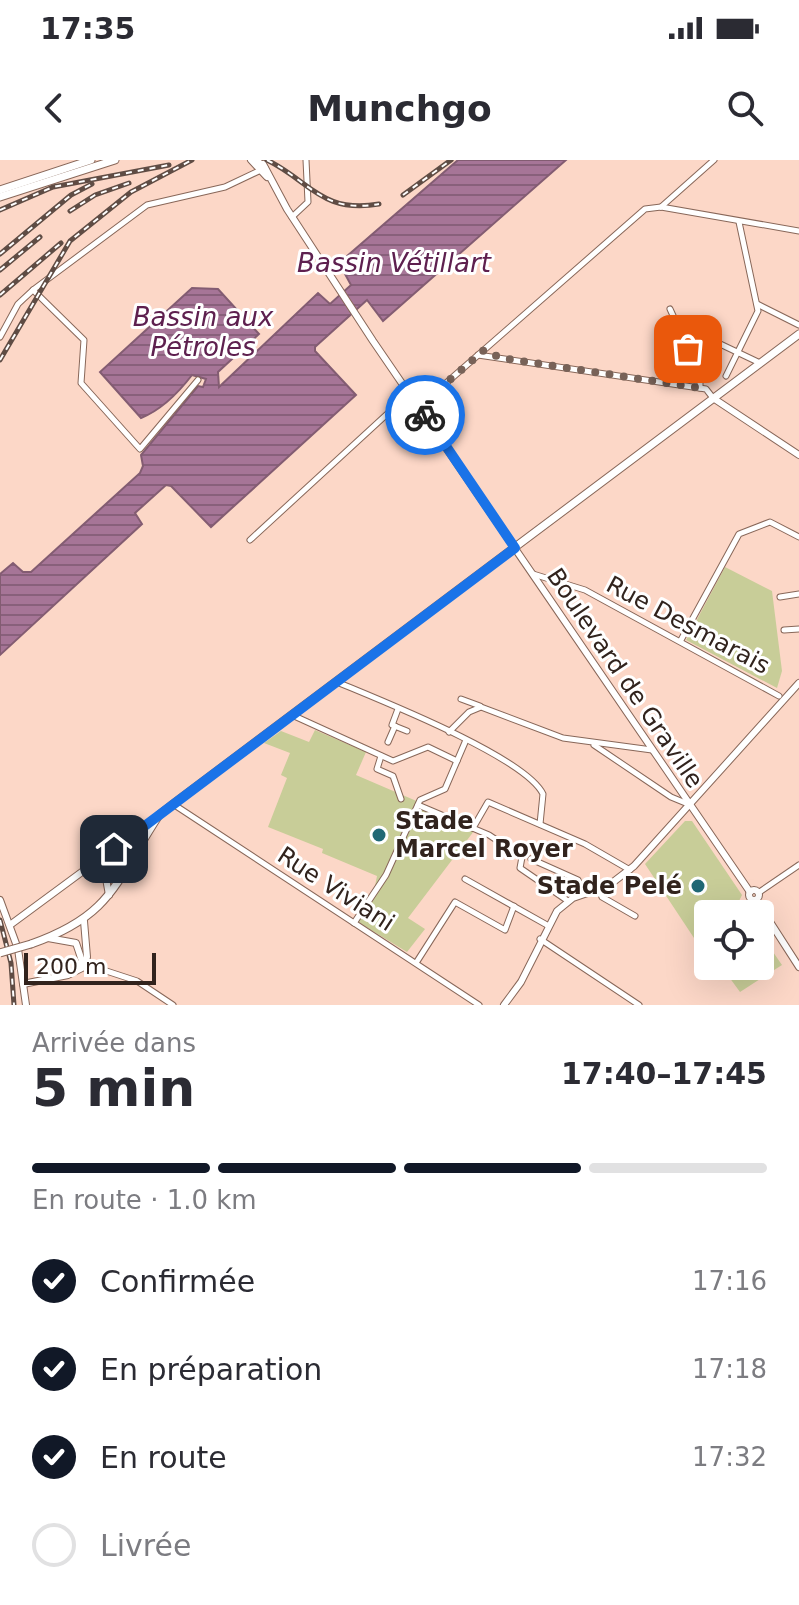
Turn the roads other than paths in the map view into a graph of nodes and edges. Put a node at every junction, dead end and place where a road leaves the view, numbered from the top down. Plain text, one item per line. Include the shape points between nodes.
1 (91, 160) edge
2 (115, 160) edge
3 (306, 160) edge
4 (714, 160) edge
5 (260, 166) edge
6 (0, 190) edge
7 (0, 197) edge
8 (661, 207) junction
9 (292, 217) junction
10 (739, 222) junction
11 (799, 231) edge
12 (33, 290) junction
13 (757, 304) junction
14 (670, 309) dead end
15 (676, 323) junction
16 (799, 325) edge
17 (799, 334) edge
18 (0, 337) edge
19 (484, 350) junction
20 (738, 351) junction
21 (477, 355) junction
22 (501, 358) junction
23 (760, 363) junction
24 (726, 376) dead end
25 (198, 380) dead end
26 (700, 388) junction
27 (437, 391) junction
28 (410, 393) junction
29 (713, 398) junction
30 (416, 402) junction
31 (424, 413) junction
32 (799, 455) edge
33 (799, 537) edge
34 (250, 540) dead end
35 (515, 548) junction
36 (533, 574) junction
37 (799, 594) edge
38 (780, 597) dead end
39 (799, 629) edge
40 (784, 630) dead end
41 (681, 640) junction
42 (337, 682) junction
43 (799, 683) edge
44 (461, 699) dead end
45 (778, 701) junction
46 (481, 707) junction
47 (398, 709) junction
48 (292, 715) junction
49 (395, 726) junction
50 (407, 731) dead end
51 (449, 732) junction
52 (466, 740) junction
53 (388, 742) dead end
54 (593, 744) junction
55 (652, 750) junction
56 (381, 756) junction
57 (457, 761) junction
58 (401, 799) dead end
59 (173, 804) junction
60 (688, 804) junction
61 (418, 805) junction
62 (159, 815) junction
63 (540, 824) junction
64 (473, 828) junction
65 (531, 859) dead end
66 (799, 865) edge
67 (91, 866) junction
68 (630, 870) junction
69 (465, 879) dead end
70 (599, 890) junction
71 (583, 894) junction
72 (109, 896) junction
73 (757, 896) junction
74 (0, 900) edge
75 (568, 901) junction
76 (514, 906) junction
77 (635, 916) dead end
78 (84, 921) junction
79 (354, 923) junction
80 (12, 925) junction
81 (547, 925) junction
82 (48, 938) junction
83 (540, 939) junction
84 (0, 953) edge
85 (84, 963) junction
86 (416, 963) junction
87 (799, 967) edge
88 (25, 984) junction
89 (28, 1005) edge
90 (173, 1005) edge
91 (479, 1005) edge
92 (504, 1005) edge
93 (639, 1005) edge

1 - 6 main road
2 - 7 main road
3 - 9 street via 308,202
4 - 8 street
5 - 9 street
5 - 12 street via 225,187 147,205
8 - 10 street
8 - 19 street via 645,209
9 - 28 street, Boulevard de Graville
10 - 11 street
10 - 13 street
12 - 18 street via 18,304
12 - 25 street via 84,340 81,383 140,449
13 - 16 street
13 - 20 street
14 - 15 street
15 - 20 street
15 - 26 street via 700,375
17 - 23 main road
19 - 21 street
19 - 22 street
20 - 23 street
20 - 24 street
21 - 22 street
21 - 27 street
22 - 26 street
23 - 29 main road
26 - 29 street
27 - 30 street
27 - 31 street
28 - 30 street, Boulevard de Graville
28 - 34 street
29 - 32 street
29 - 35 main road
30 - 31 street, Boulevard de Graville
31 - 35 street, Boulevard de Graville
33 - 41 street via 770,522 747,528 733,539
35 - 36 street, Boulevard de Graville
35 - 42 main road
36 - 41 street, Rue Desmarais via 585,590
36 - 55 street, Boulevard de Graville
37 - 38 street
39 - 40 street
41 - 45 street, Rue Desmarais
42 - 47 street
42 - 48 main road
43 - 45 street
44 - 46 street
45 - 60 street
46 - 51 street
46 - 54 street
47 - 49 street
47 - 51 street
48 - 56 street
48 - 59 main road
49 - 50 street
49 - 53 street
51 - 52 street
52 - 57 street
52 - 63 street via 536,783 545,801
54 - 55 street
54 - 60 street
55 - 60 street, Boulevard de Graville
56 - 57 street via 393,761 428,747
56 - 58 street via 377,769 393,776
57 - 61 street via 447,785
59 - 62 main road
59 - 79 street, Rue Viviani
60 - 68 street
60 - 73 street, Boulevard de Graville via 750,898
61 - 64 street
61 - 79 street via 386,875
62 - 67 street
62 - 72 main road
63 - 64 street via 488,802
63 - 68 street
64 - 75 street via 509,845 522,857 520,868
65 - 71 street via 578,880
66 - 73 street
67 - 72 street via 105,873
67 - 80 street
68 - 70 street
69 - 76 street
70 - 71 street
70 - 77 street
71 - 75 street
72 - 78 main road
73 - 87 street
74 - 80 street
75 - 81 street
76 - 81 street
76 - 86 street via 505,930 455,902
78 - 82 main road
78 - 85 street
79 - 86 street, Rue Viviani
80 - 88 street
81 - 83 street
82 - 84 main road, bridge
82 - 85 street via 76,943
83 - 92 street via 527,972
83 - 93 street
85 - 88 street via 68,975
85 - 90 street via 137,981
86 - 91 street, Rue Viviani
88 - 89 street

